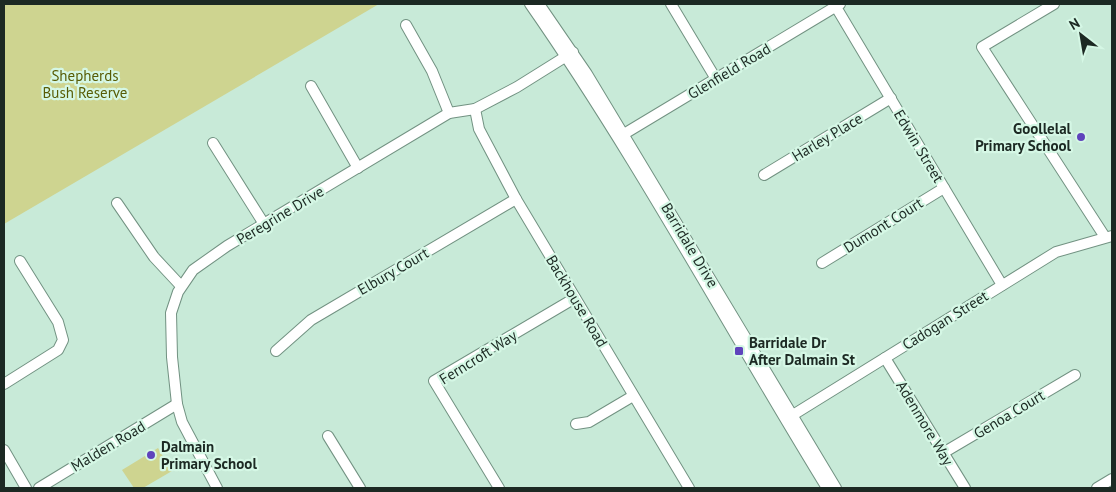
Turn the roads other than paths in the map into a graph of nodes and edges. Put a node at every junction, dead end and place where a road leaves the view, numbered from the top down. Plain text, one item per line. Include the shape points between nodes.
1 (530, 4) edge
2 (539, 4) edge
3 (671, 4) edge
4 (1054, 4) edge
5 (838, 5) edge
6 (406, 25) dead end
7 (570, 54) junction
8 (716, 79) junction
9 (312, 86) dead end
10 (891, 98) junction
11 (475, 109) junction
12 (449, 113) junction
13 (620, 136) junction
14 (213, 143) dead end
15 (358, 168) junction
16 (764, 175) dead end
17 (944, 188) junction
18 (516, 199) junction
19 (117, 203) dead end
20 (264, 224) junction
21 (1109, 237) edge
22 (20, 261) dead end
23 (822, 263) dead end
24 (1002, 285) junction
25 (181, 286) junction
26 (575, 298) junction
27 (276, 351) dead end
28 (885, 358) junction
29 (1074, 374) dead end
30 (4, 384) edge
31 (633, 396) junction
32 (177, 404) junction
33 (788, 417) junction
34 (576, 424) dead end
35 (328, 436) dead end
36 (4, 450) edge
37 (943, 453) junction
38 (1112, 479) edge
39 (687, 487) edge
40 (26, 488) edge
41 (39, 488) edge
42 (217, 488) edge
43 (360, 488) edge
44 (499, 488) edge
45 (827, 488) edge
46 (836, 488) edge
47 (965, 488) edge
48 (1098, 488) edge

1 - 7 street, Barridale Drive
2 - 7 street, Barridale Drive
3 - 8 street
4 - 21 street via 982,47
5 - 8 street, Glenfield Road
5 - 10 street, Edwin Street
6 - 12 street via 432,71
7 - 11 street, Peregrine Drive
7 - 13 street, Barridale Drive
8 - 13 street, Glenfield Road
9 - 15 street
10 - 16 street, Harley Place
10 - 17 street, Edwin Street
11 - 12 street, Peregrine Drive
11 - 18 street, Backhouse Road via 480,129
12 - 15 street, Peregrine Drive
13 - 33 street, Barridale Drive
14 - 20 street
15 - 20 street, Peregrine Drive
17 - 23 street, Dumont Court
17 - 24 street, Edwin Street
18 - 26 street, Backhouse Road
18 - 27 street, Elbury Court via 311,320
19 - 25 street via 154,257
20 - 25 street, Peregrine Drive via 193,270
21 - 24 street, Cadogan Street via 1056,252
22 - 30 street via 58,322 62,340 58,350
24 - 28 street, Cadogan Street
25 - 32 street, Peregrine Drive via 171,313
26 - 31 street, Backhouse Road
26 - 44 street, Ferncroft Way via 434,381
28 - 33 street, Cadogan Street
28 - 37 street, Adenmore Way
29 - 37 street, Genoa Court
31 - 34 street via 589,422
31 - 39 street, Backhouse Road
32 - 41 street, Malden Road
32 - 42 street, Peregrine Drive via 182,422
33 - 45 street, Barridale Drive
33 - 46 street, Barridale Drive
35 - 43 street
36 - 40 street
37 - 47 street, Adenmore Way
38 - 48 street

